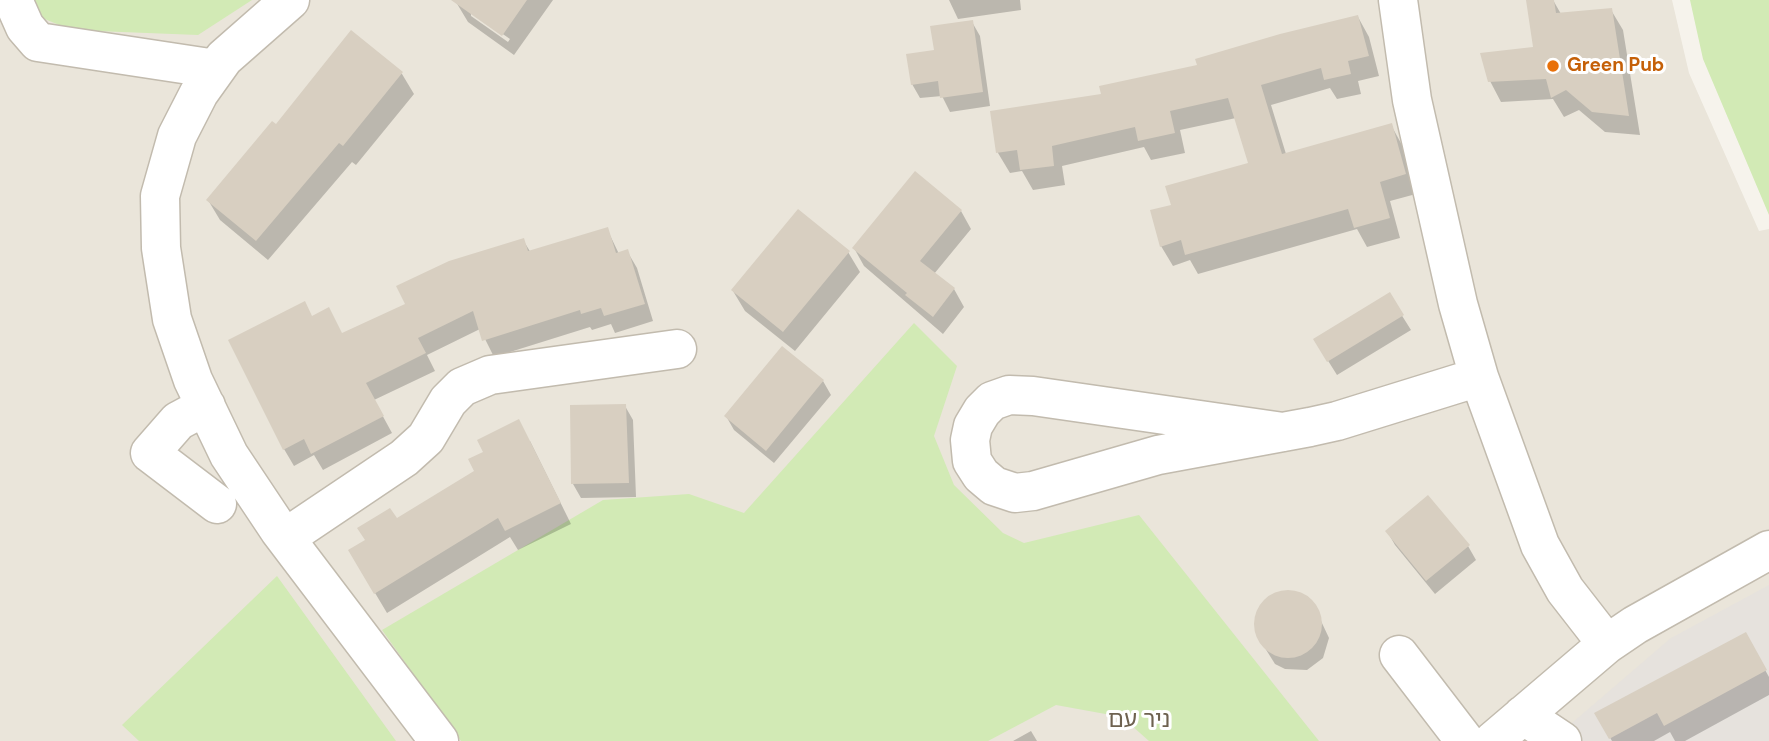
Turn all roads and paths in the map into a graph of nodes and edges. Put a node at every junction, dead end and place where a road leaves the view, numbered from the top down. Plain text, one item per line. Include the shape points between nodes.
1 (13, 0) edge
2 (290, 0) edge
3 (1398, 0) edge
4 (216, 69) junction
5 (677, 349) dead end
6 (1479, 377) junction
7 (206, 406) junction
8 (1283, 432) junction
9 (217, 504) dead end
10 (285, 538) junction
11 (1765, 561) edge
12 (1607, 645) junction
13 (1399, 655) dead end
14 (1523, 715) junction
15 (439, 741) edge
16 (1465, 741) edge
17 (1493, 741) edge
18 (1562, 741) edge

1 - 4 street via 38,42
2 - 4 street
3 - 6 street via 1412,100
4 - 7 street via 177,136 160,196 161,248 172,320
5 - 10 street via 490,375 462,387 426,438 404,458
6 - 8 street via 1337,421
6 - 12 street via 1540,545 1565,590
7 - 9 street via 178,421 150,453
7 - 10 street via 229,455
8 - 8 street via 1009,395 992,401 982,411 970,440 972,461 981,475 994,486 1015,493 1158,455
10 - 15 street
11 - 12 street via 1635,625
12 - 14 street
13 - 16 street
14 - 17 street
14 - 18 street

